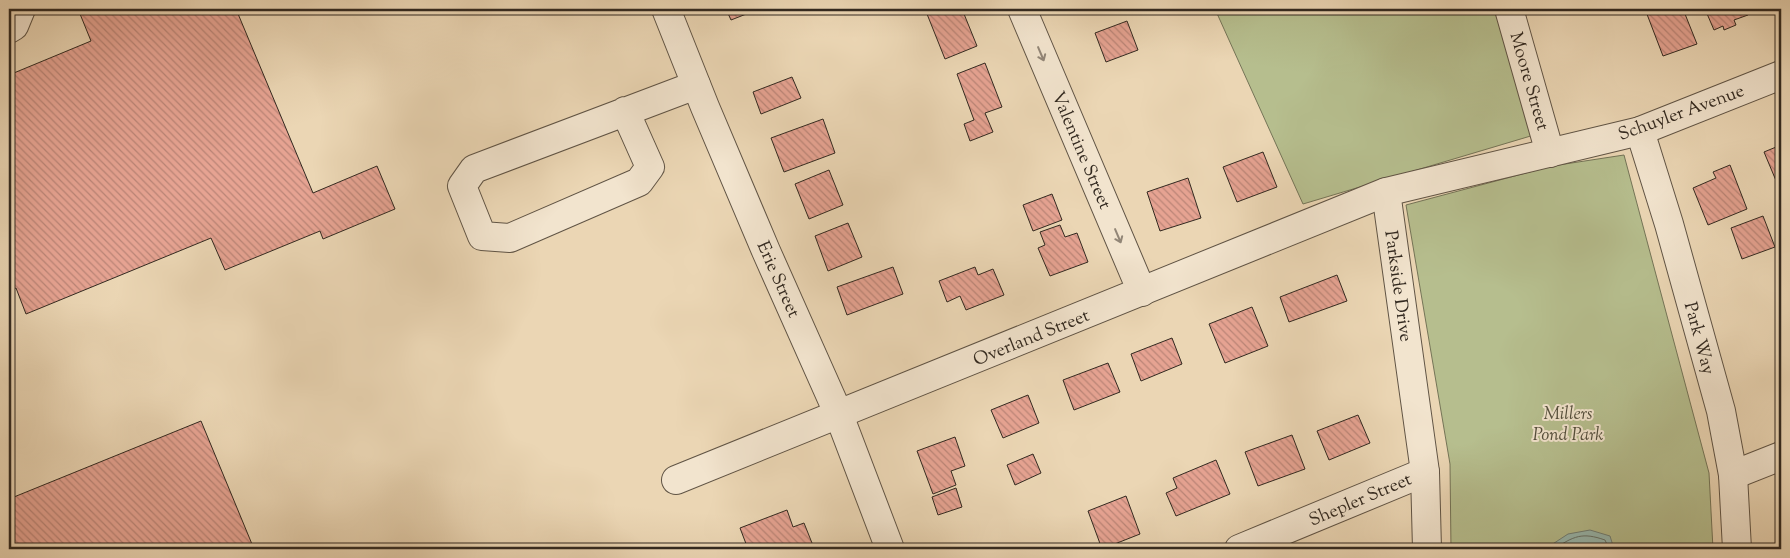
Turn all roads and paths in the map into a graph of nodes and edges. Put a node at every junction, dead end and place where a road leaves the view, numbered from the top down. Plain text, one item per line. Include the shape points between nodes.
1 (21, 9) edge
2 (666, 9) edge
3 (1022, 9) edge
4 (1509, 9) edge
5 (9, 29) edge
6 (1781, 75) edge
7 (696, 85) junction
8 (625, 111) junction
9 (1640, 131) junction
10 (1550, 153) junction
11 (1386, 192) junction
12 (1142, 292) junction
13 (839, 415) junction
14 (1781, 456) edge
15 (1425, 472) junction
16 (1733, 475) junction
17 (676, 480) dead end
18 (890, 549) edge
19 (1239, 549) edge
20 (1427, 549) edge
21 (1737, 549) edge

1 - 5 street via 14,26
2 - 7 street, Erie Street
3 -> 12 street, Valentine Street
4 - 10 street, Moore Street
6 - 9 street, Schuyler Avenue
7 - 8 street
7 - 13 street, Erie Street
8 - 8 street via 474,168 462,186 482,236 510,238 639,182 650,167
9 - 10 street, Schuyler Avenue
9 - 16 street, Park Way via 1721,411
10 - 11 street
11 - 12 street, Overland Street
11 - 15 street, Parkside Drive
12 - 13 street, Overland Street
13 - 17 street, Overland Street
13 - 18 street, Erie Street
14 - 16 street
15 - 19 street, Shepler Street
15 - 20 street, Parkside Drive
16 - 21 street, Park Way

